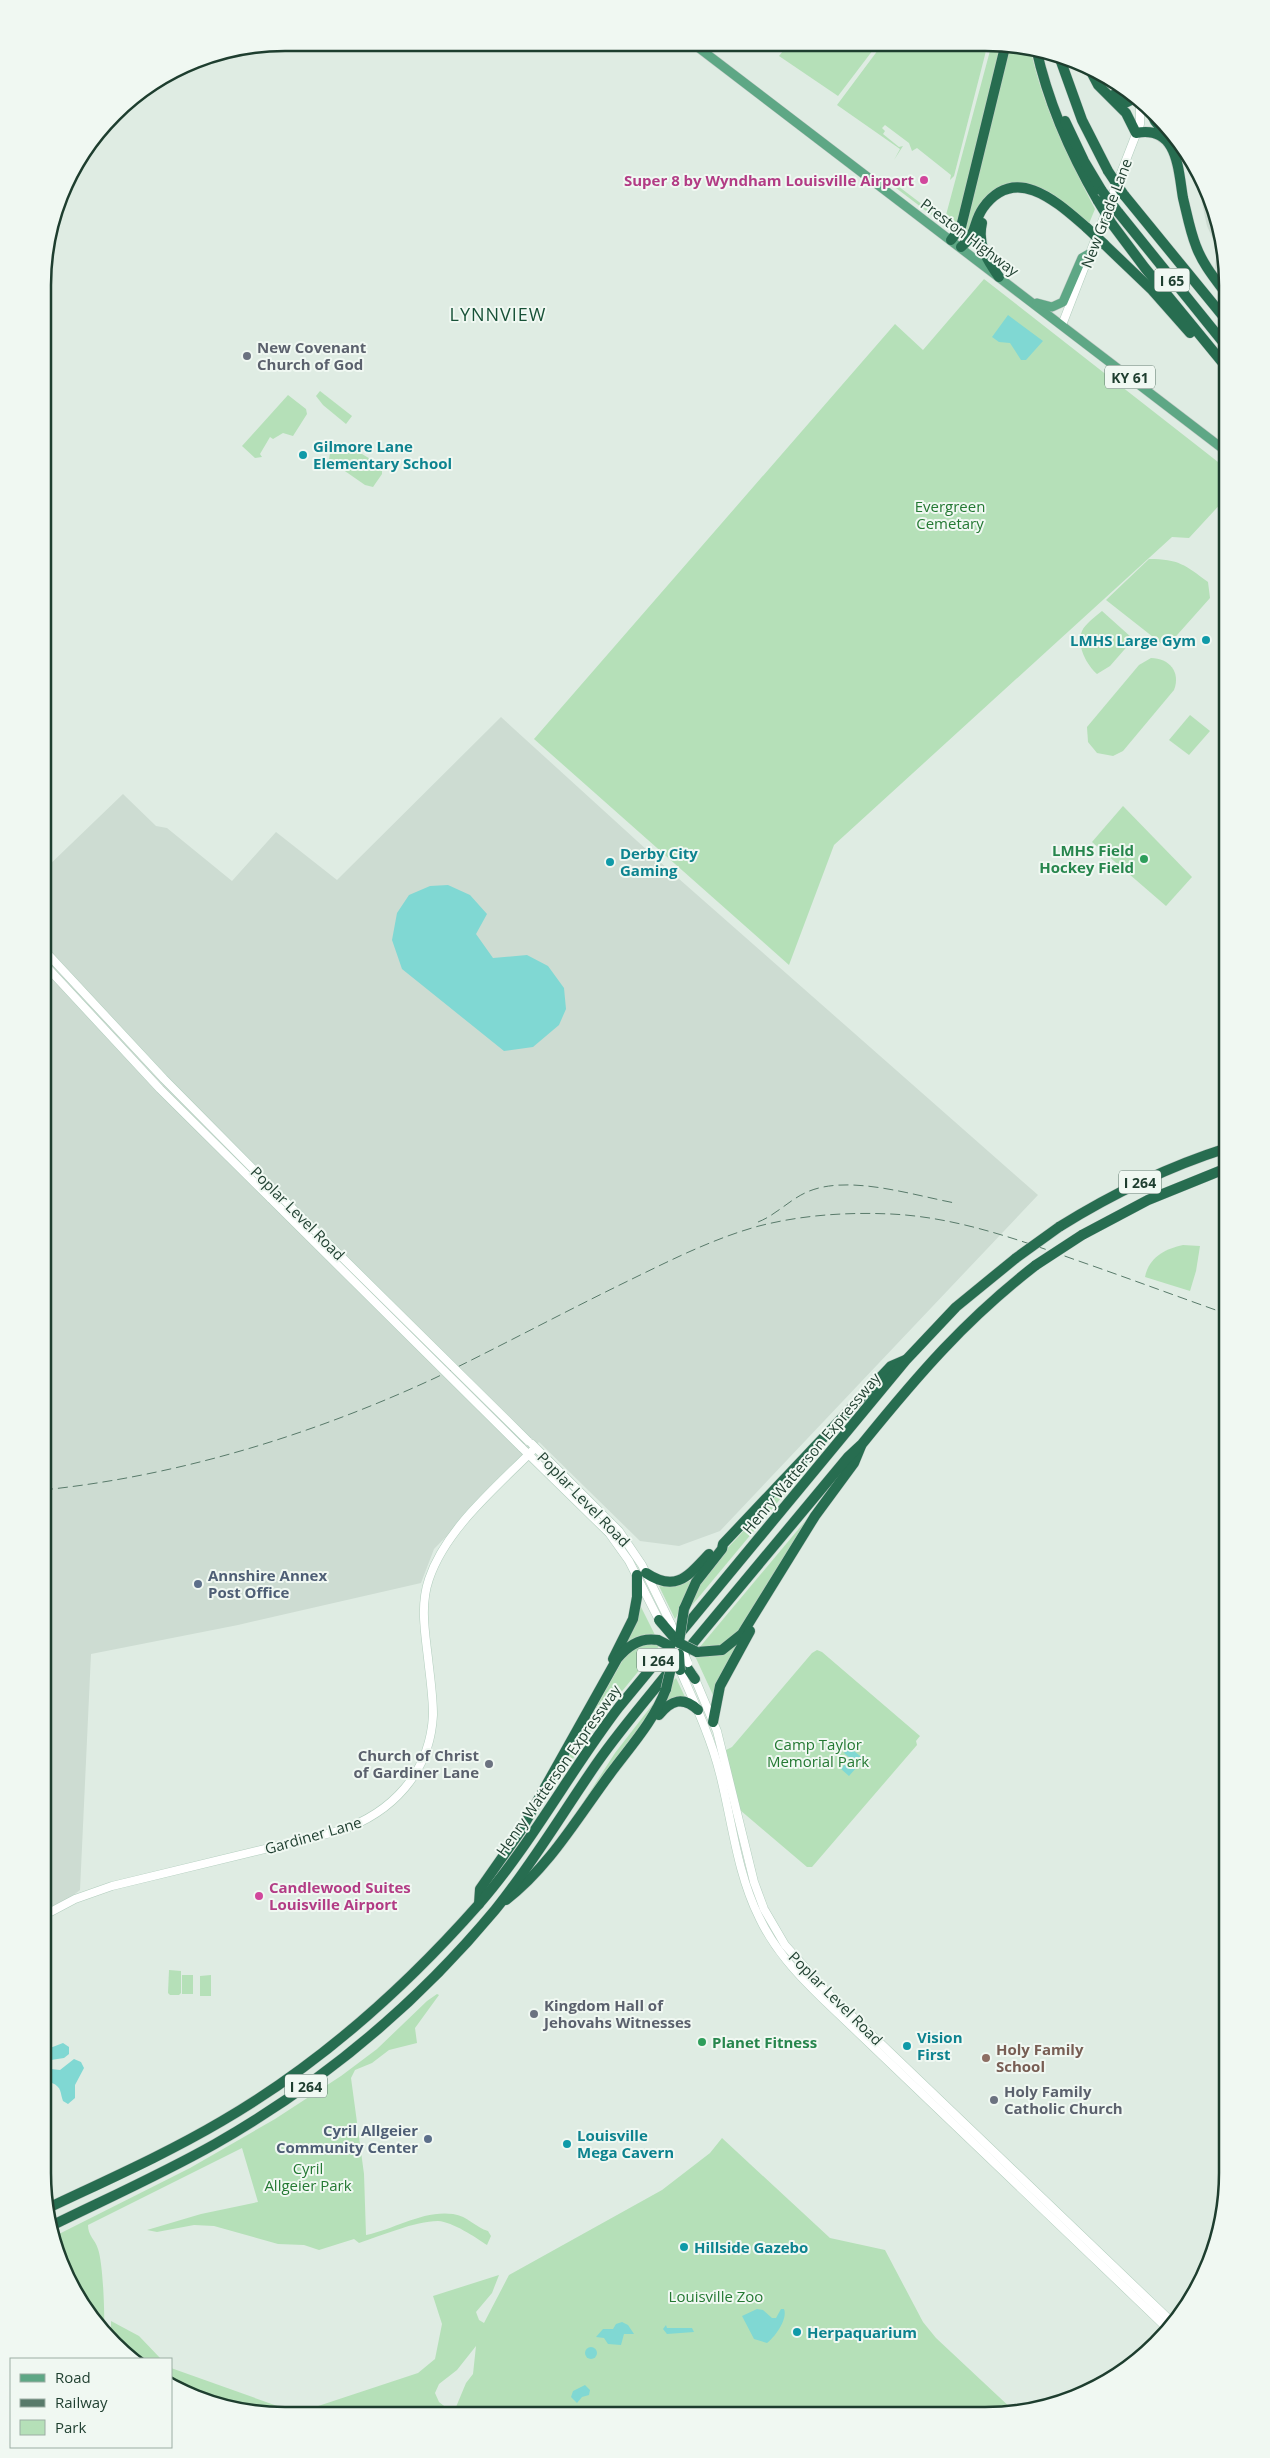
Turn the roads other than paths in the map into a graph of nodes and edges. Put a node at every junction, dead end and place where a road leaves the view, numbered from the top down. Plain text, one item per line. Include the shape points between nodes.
1 (703, 51) edge
2 (1004, 52) edge
3 (1038, 57) edge
4 (1046, 59) edge
5 (1062, 65) edge
6 (1094, 78) edge
7 (1104, 84) edge
8 (1129, 102) edge
9 (1142, 112) edge
10 (1136, 133) junction
11 (1179, 155) edge
12 (1014, 189) junction
13 (1185, 205) junction
14 (952, 240) junction
15 (961, 247) junction
16 (1090, 254) junction
17 (999, 277) junction
18 (1219, 282) edge
19 (1030, 301) junction
20 (1219, 310) edge
21 (1062, 325) junction
22 (1219, 336) edge
23 (1219, 357) edge
24 (1219, 368) edge
25 (1219, 445) edge
26 (51, 958) edge
27 (51, 972) edge
28 (1219, 1151) edge
29 (1219, 1171) edge
30 (906, 1360) junction
31 (524, 1444) junction
32 (862, 1444) junction
33 (535, 1448) junction
34 (529, 1454) junction
35 (723, 1544) junction
36 (641, 1574) junction
37 (752, 1619) junction
38 (659, 1620) junction
39 (662, 1636) junction
40 (676, 1646) junction
41 (614, 1665) junction
42 (684, 1668) junction
43 (695, 1679) joint
44 (698, 1710) junction
45 (713, 1722) junction
46 (638, 1738) junction
47 (479, 1904) junction
48 (495, 1909) junction
49 (51, 1912) edge
50 (824, 1995) junction
51 (53, 2205) edge
52 (57, 2223) edge
53 (1168, 2318) edge
54 (1163, 2324) edge

1 - 14 main road, Preston Highway / KY 61
2 - 14 highway via 961,226
3 - 23 highway, bridge via 1066,140 1098,201 1145,268
4 - 22 highway, I 65, bridge via 1065,120 1102,191
5 - 20 highway, I 65, bridge via 1086,128 1108,171
6 - 10 highway via 1126,113
7 - 8 highway via 1118,99
9 - 10 main road, New Grade Lane
10 - 13 highway via 1159,134 1172,148
10 - 16 main road, New Grade Lane
11 - 13 highway via 1187,197
12 - 15 highway via 1004,191 989,201 982,209 972,237
12 - 17 highway via 989,207 981,230 983,250
12 - 24 highway, bridge via 1041,192 1087,228 1156,295
13 - 18 highway via 1200,254
14 - 15 main road, Preston Highway / KY 61
15 - 17 main road, Preston Highway / KY 61
16 - 19 main road via 1082,258 1067,297 1061,304 1051,307
16 - 21 main road, New Grade Lane
17 - 19 main road, Preston Highway / KY 61
19 - 21 main road, Preston Highway / KY 61
21 - 25 main road, Preston Highway / KY 61
26 - 31 main road, Poplar Level Road, bridge via 167,1082
27 - 31 main road, Poplar Level Road, bridge via 160,1089
28 - 30 highway, Henry Watterson Expressway / I 264, bridge via 1147,1178 1058,1227 956,1307
29 - 32 highway, Henry Watterson Expressway / I 264, bridge via 1148,1200 1082,1235 1036,1265 975,1315 938,1352
30 - 35 highway via 891,1366
30 - 47 highway, Henry Watterson Expressway / I 264 via 618,1708
31 - 33 main road, Poplar Level Road
31 - 34 main road, Poplar Level Road
32 - 37 highway via 854,1463 815,1516
32 - 48 highway, Henry Watterson Expressway / I 264 via 844,1461 627,1723 545,1843
33 - 34 main road, Gardiner Lane
33 - 36 main road, Poplar Level Road via 619,1531 634,1550
34 - 36 main road, Poplar Level Road via 609,1533
34 - 49 main road, Gardiner Lane via 450,1538 433,1568 426,1592 424,1618 432,1702 431,1728 421,1764 397,1798 355,1826 112,1886
35 - 36 highway via 718,1545 682,1580 665,1582
35 - 40 highway, bridge via 722,1550 696,1582 684,1609
36 - 38 main road, Poplar Level Road
36 - 40 main road, Poplar Level Road, bridge via 671,1624
36 - 41 highway via 636,1610 613,1656
37 - 40 highway, bridge via 730,1646 715,1652 697,1652
37 - 45 highway via 754,1625 720,1686
38 - 39 main road, Poplar Level Road
38 - 40 highway, bridge
39 - 40 highway, bridge
39 - 41 highway via 636,1642 623,1651
40 - 42 highway, bridge
40 - 46 highway, bridge via 662,1702
41 - 47 highway via 520,1832 480,1889
42 - 43 highway
42 - 44 main road, Poplar Level Road
43 - 45 main road, Poplar Level Road
44 - 46 highway via 688,1702 674,1702
44 - 50 main road, Poplar Level Road via 720,1772 742,1869 755,1910 776,1948
45 - 50 main road, Poplar Level Road via 764,1910 785,1946
46 - 48 highway via 524,1887
47 - 51 highway, Henry Watterson Expressway / I 264 via 380,2006 277,2087 176,2146
48 - 52 highway, Henry Watterson Expressway / I 264 via 421,1990 363,2043 318,2078 215,2144
50 - 53 main road, Poplar Level Road
50 - 54 main road, Poplar Level Road

